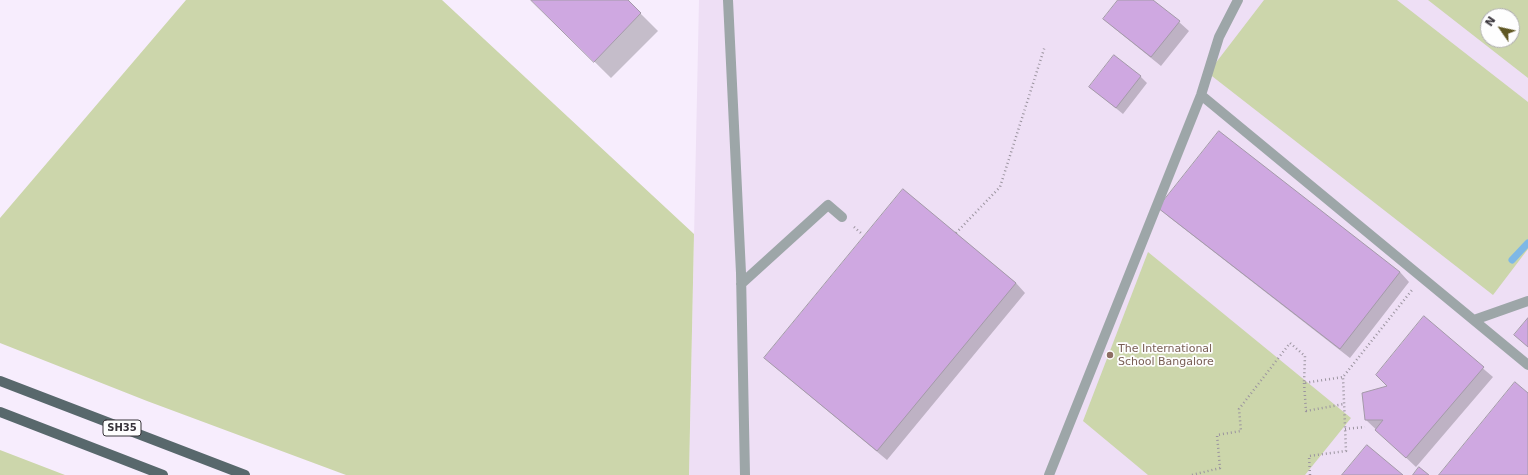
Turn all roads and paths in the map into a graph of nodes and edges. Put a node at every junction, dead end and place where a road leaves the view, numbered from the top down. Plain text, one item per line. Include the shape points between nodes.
1 (728, 0) edge
2 (1238, 0) edge
3 (1045, 46) dead end
4 (1201, 95) junction
5 (842, 217) dead end
6 (956, 232) dead end
7 (1422, 277) junction
8 (741, 284) junction
9 (1528, 301) edge
10 (1474, 320) junction
11 (1528, 365) edge
12 (1343, 376) junction
13 (0, 381) edge
14 (1304, 383) junction
15 (1344, 404) junction
16 (0, 412) edge
17 (1365, 428) dead end
18 (1345, 429) junction
19 (163, 475) edge
20 (245, 475) edge
21 (745, 475) edge
22 (1049, 475) edge
23 (1192, 475) edge
24 (1310, 475) edge

1 - 8 lane
2 - 4 lane via 1219,37
3 - 6 path via 1000,187
4 - 7 lane
4 - 22 lane
5 - 8 lane via 828,206
7 - 10 lane
7 - 12 path
8 - 21 lane
9 - 10 lane
10 - 11 lane
12 - 14 path
12 - 15 path
13 - 20 main road, SH35
14 - 15 path via 1306,411
14 - 23 path via 1305,356 1290,343 1240,409 1241,431 1217,435 1220,468
15 - 18 path
16 - 19 main road, SH35
17 - 18 path
18 - 24 path via 1346,450 1309,456

